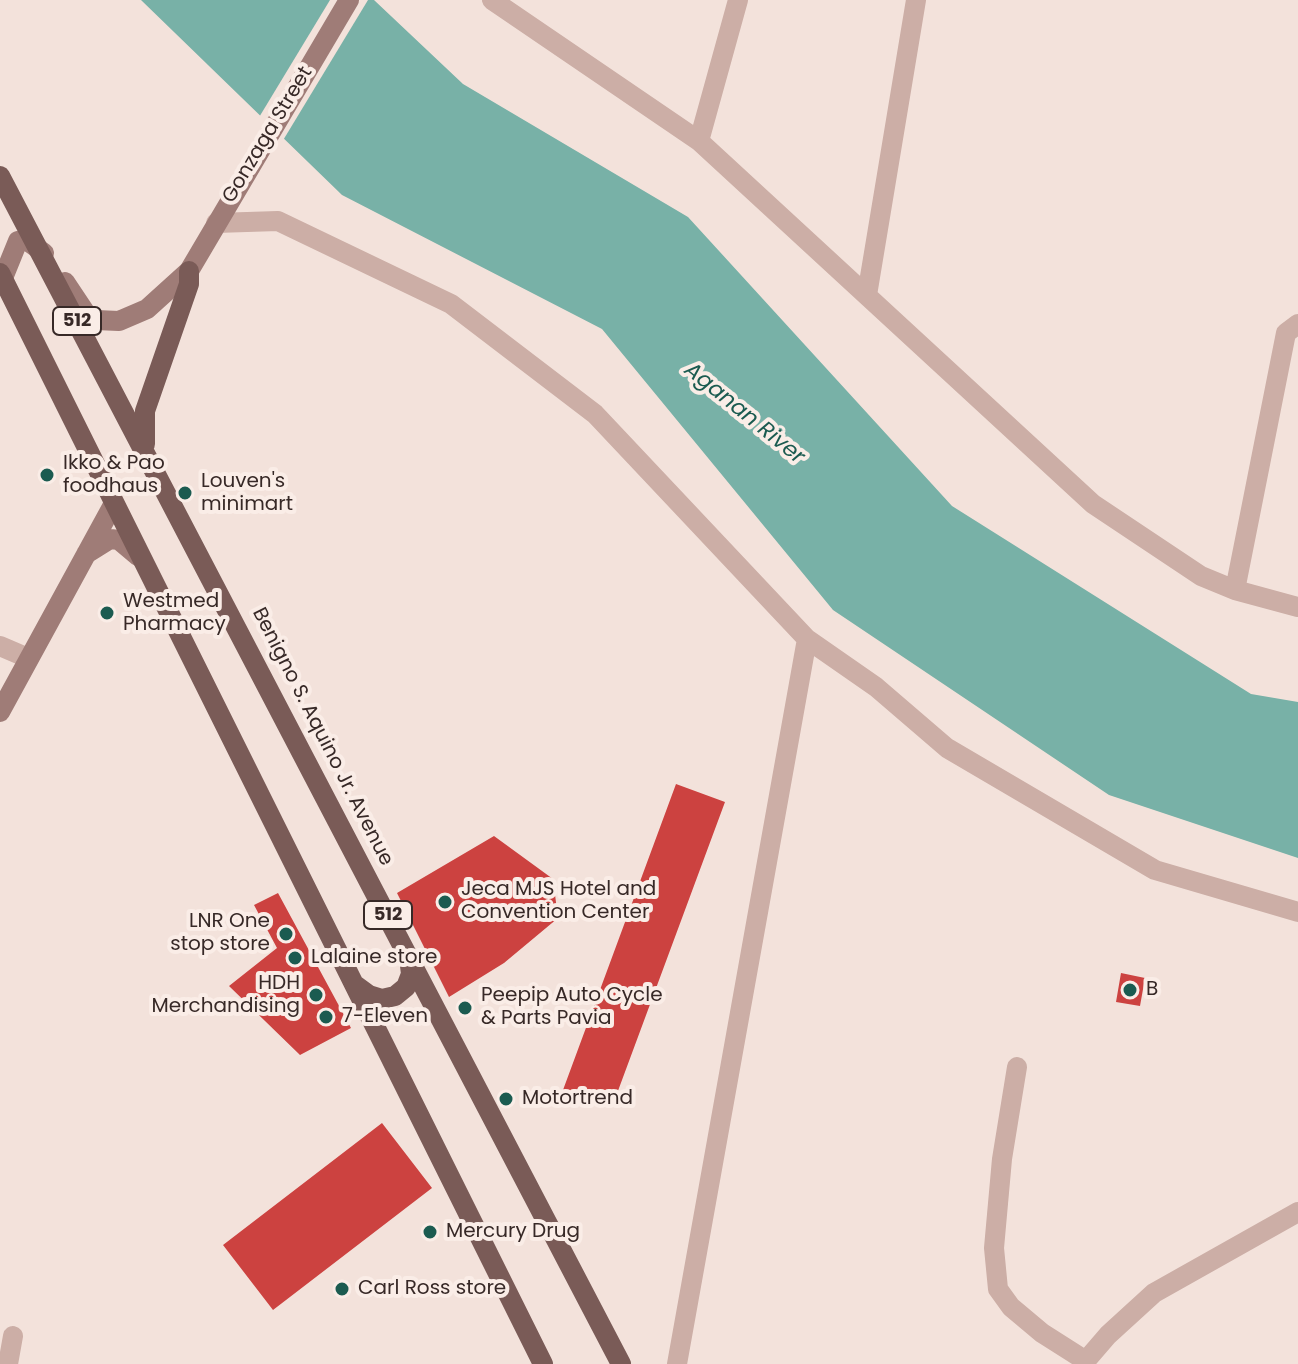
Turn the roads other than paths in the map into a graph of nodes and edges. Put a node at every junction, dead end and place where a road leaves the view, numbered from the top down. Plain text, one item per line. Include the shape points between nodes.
1 (349, 0) edge
2 (492, 0) edge
3 (738, 0) edge
4 (916, 0) edge
5 (699, 141) junction
6 (0, 176) edge
7 (216, 223) junction
8 (35, 245) junction
9 (189, 271) junction
10 (1, 276) edge
11 (867, 295) junction
12 (1298, 324) edge
13 (154, 466) junction
14 (113, 505) junction
15 (138, 556) junction
16 (74, 570) junction
17 (1235, 590) junction
18 (1298, 607) edge
19 (807, 639) junction
20 (0, 646) edge
21 (28, 658) junction
22 (0, 712) edge
23 (1298, 912) edge
24 (409, 956) junction
25 (351, 981) junction
26 (1017, 1067) dead end
27 (1298, 1212) edge
28 (13, 1336) dead end
29 (1084, 1362) edge
30 (8, 1364) edge
31 (543, 1364) edge
32 (621, 1364) edge
33 (677, 1364) edge

1 - 7 main road, Gonzaga Street
2 - 5 street
3 - 5 street
4 - 11 street
5 - 11 street
6 - 8 main road, Benigno S. Aquino Jr. Avenue / 512
7 - 9 main road, Gonzaga Street
7 - 19 street via 278,221 451,304 595,414
8 - 9 main road via 82,310 96,320 119,321 138,314
8 - 10 main road via 18,241
8 - 13 main road, Benigno S. Aquino Jr. Avenue / 512
9 - 13 main road via 144,417 145,444
10 - 14 main road, 512
11 - 17 street via 1093,504 1201,576
12 - 17 street via 1286,333
13 - 24 main road, Benigno S. Aquino Jr. Avenue / 512
14 - 15 main road, 512
14 - 16 main road
15 - 16 main road via 110,539 91,548
15 - 25 main road, 512
16 - 21 main road
17 - 18 street
19 - 23 street via 876,687 947,748 1155,870
19 - 33 street
20 - 21 street
21 - 22 main road
24 - 25 main road via 411,974 395,996 369,995
24 - 32 main road, Benigno S. Aquino Jr. Avenue / 512
25 - 31 main road, 512
26 - 29 street via 994,1248 998,1289 1011,1307
27 - 29 street via 1154,1293
28 - 30 street

